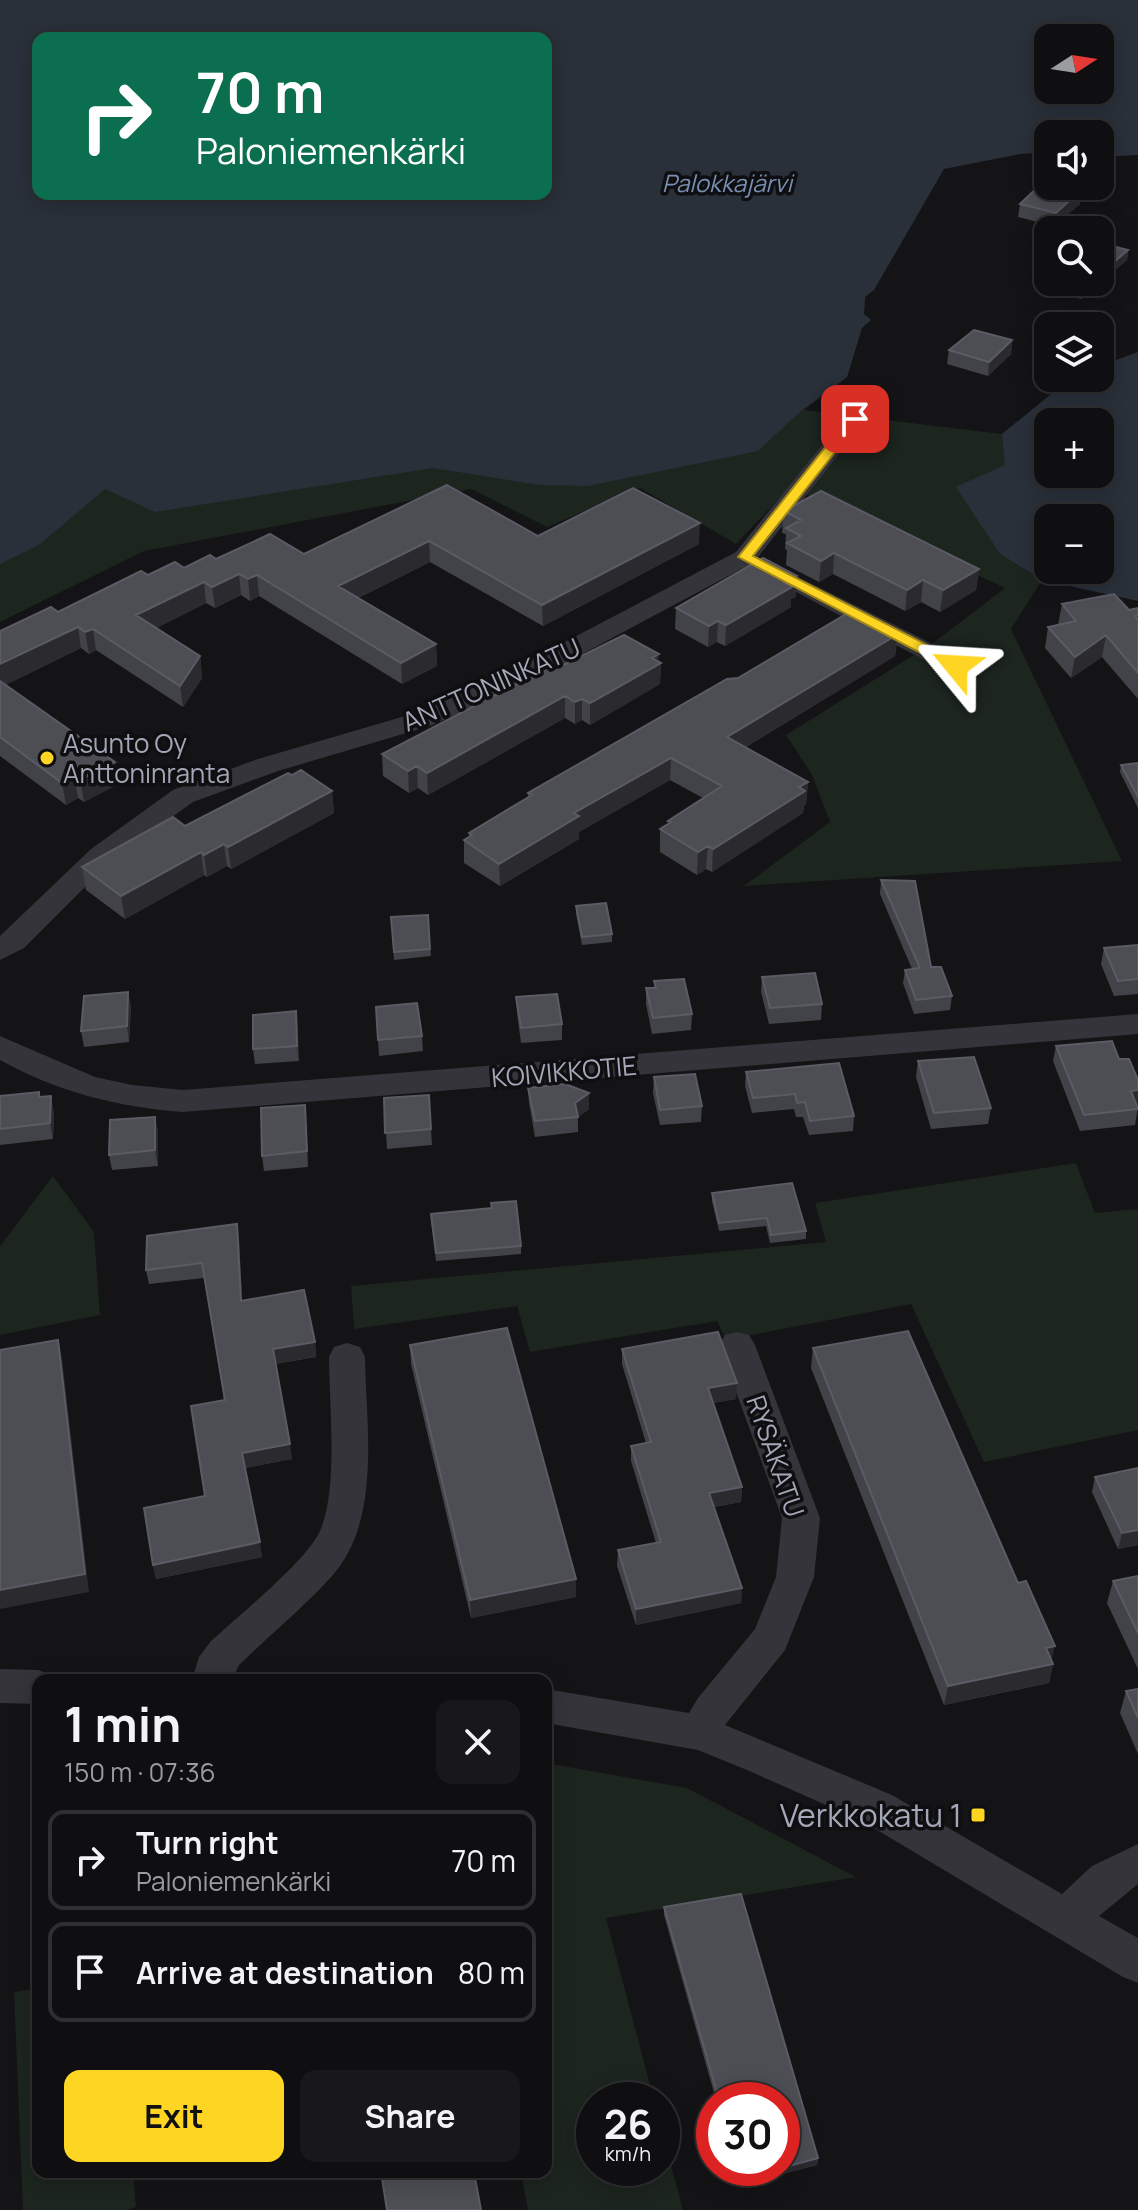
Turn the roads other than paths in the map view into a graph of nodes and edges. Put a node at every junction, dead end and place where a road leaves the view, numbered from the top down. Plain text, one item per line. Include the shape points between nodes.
1 (855, 419) dead end
2 (745, 557) junction
3 (956, 666) dead end
4 (0, 950) edge
5 (1138, 1024) edge
6 (0, 1047) edge
7 (737, 1345) dead end
8 (347, 1357) dead end
9 (213, 1674) edge
10 (0, 1686) edge
11 (32, 1687) edge
12 (552, 1707) edge
13 (700, 1733) junction
14 (1138, 1863) edge
15 (1068, 1920) junction
16 (1138, 1962) edge

1 - 2 street
2 - 3 street
2 - 4 street, ANTTONINKATU via 515,679 435,714 183,796 101,855
5 - 6 street, KOIVIKKOTIE via 183,1101 86,1088
7 - 13 street, RYSÄKATU via 801,1518 795,1577 771,1638 712,1710
8 - 9 street via 348,1497 337,1537 320,1563 225,1653
10 - 11 street
12 - 13 street
13 - 15 street via 877,1808
14 - 15 street via 1095,1887
15 - 16 street

